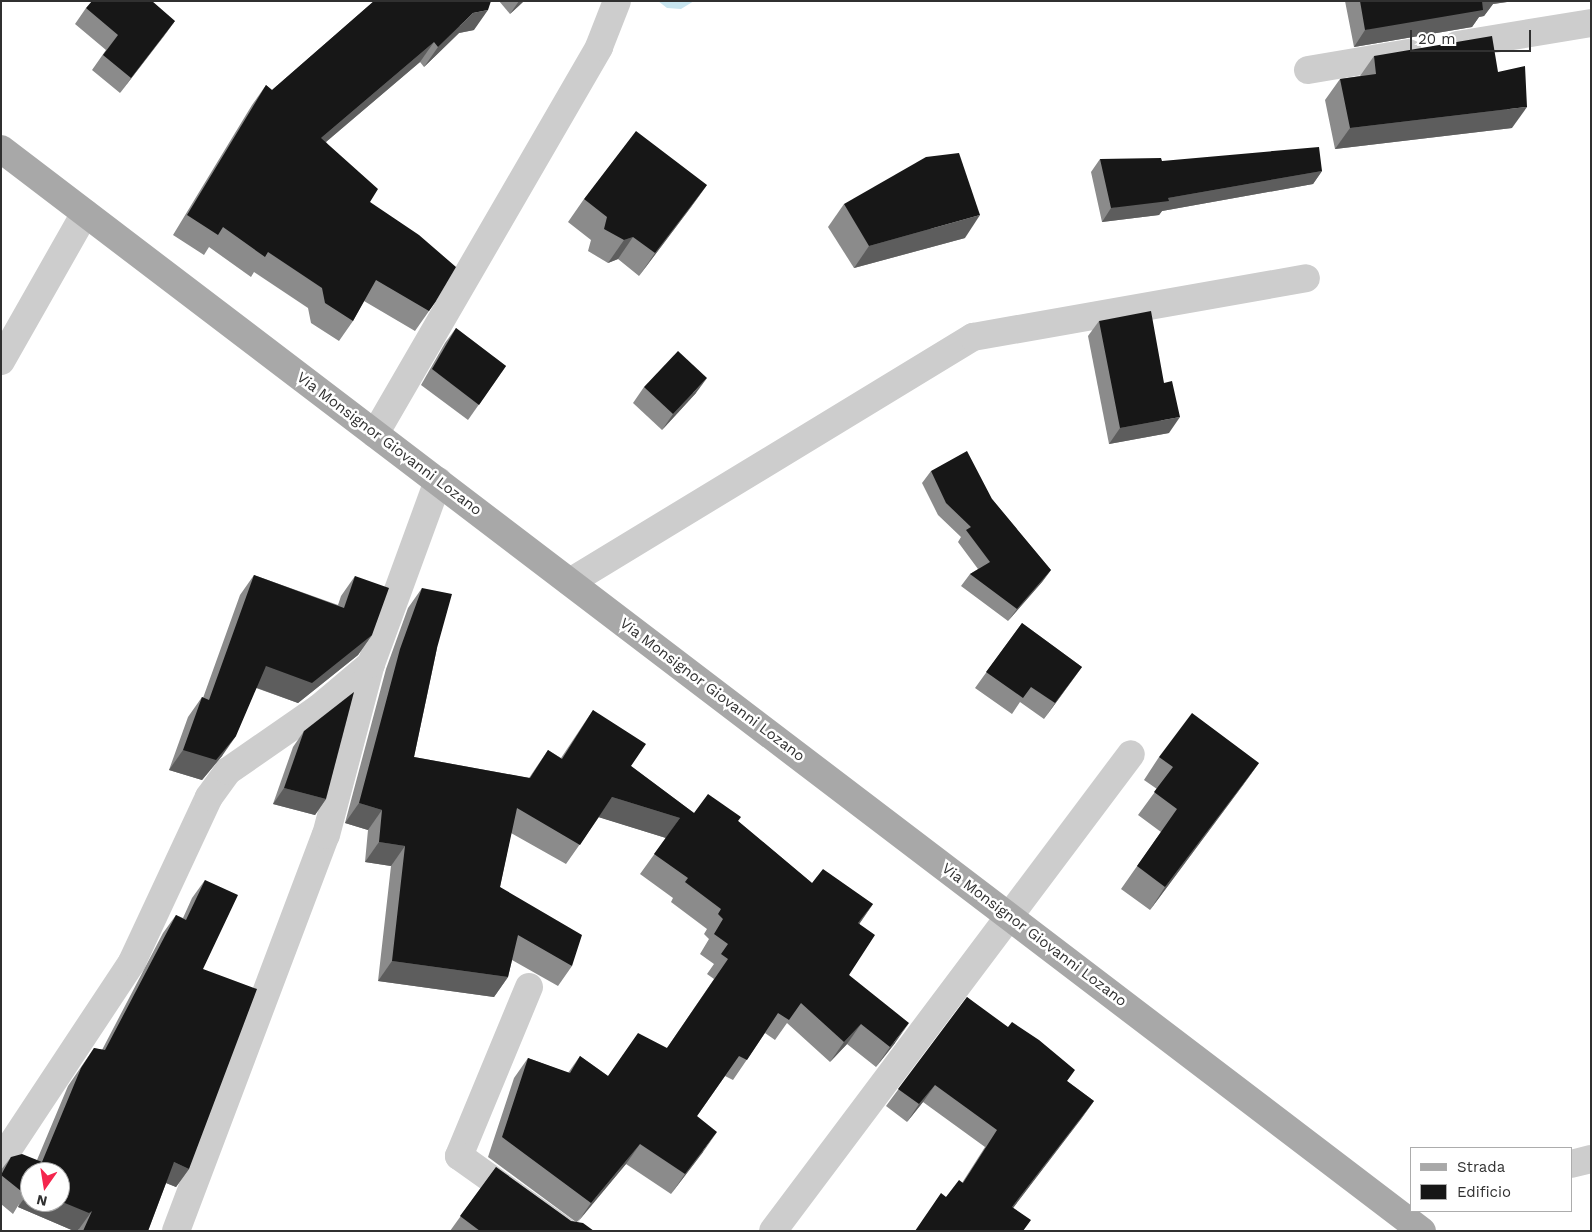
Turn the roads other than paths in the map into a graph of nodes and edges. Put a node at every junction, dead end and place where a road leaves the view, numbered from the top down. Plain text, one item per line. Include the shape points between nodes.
1 (616, 1) edge
2 (1591, 23) edge
3 (1308, 70) dead end
4 (1, 149) edge
5 (85, 213) junction
6 (1306, 278) dead end
7 (1, 361) edge
8 (376, 434) junction
9 (438, 481) junction
10 (570, 582) junction
11 (371, 664) junction
12 (1131, 754) dead end
13 (1010, 918) junction
14 (529, 988) dead end
15 (1591, 1158) edge
16 (1, 1160) edge
17 (1572, 1164) edge
18 (1413, 1219) edge
19 (176, 1231) edge
20 (564, 1231) edge
21 (773, 1231) edge

1 - 8 street via 599,47
2 - 3 street
4 - 5 main road, Via Monsignor Giovanni Lozano
5 - 7 street
5 - 8 main road, Via Monsignor Giovanni Lozano
6 - 10 street via 972,337
8 - 9 main road, Via Monsignor Giovanni Lozano
9 - 10 main road, Via Monsignor Giovanni Lozano
9 - 11 street
10 - 13 main road, Via Monsignor Giovanni Lozano
11 - 16 street via 319,708 228,771 209,797 132,962
11 - 19 street via 326,835
12 - 13 street
13 - 18 main road, Via Monsignor Giovanni Lozano
13 - 21 street
14 - 20 street via 459,1156
15 - 17 street

